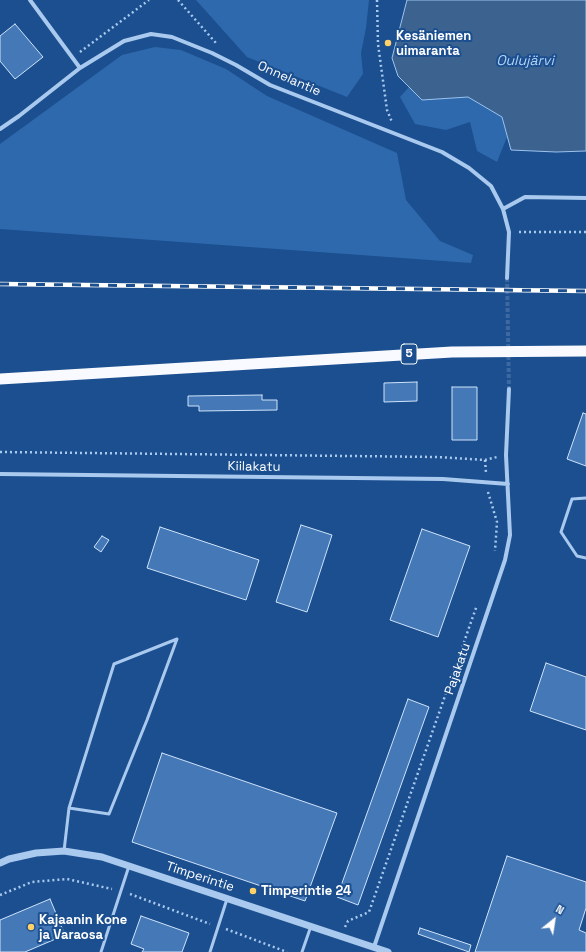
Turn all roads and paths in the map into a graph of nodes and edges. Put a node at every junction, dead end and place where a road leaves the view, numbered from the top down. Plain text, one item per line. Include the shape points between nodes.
1 (30, 0) edge
2 (178, 0) edge
3 (377, 0) edge
4 (220, 47) dead end
5 (80, 68) junction
6 (0, 129) edge
7 (397, 135) junction
8 (586, 198) edge
9 (503, 209) junction
10 (509, 232) junction
11 (586, 232) edge
12 (507, 278) tunnel mouth
13 (586, 351) edge
14 (0, 379) edge
15 (509, 390) tunnel mouth
16 (0, 452) edge
17 (506, 456) junction
18 (485, 460) junction
19 (0, 474) edge
20 (486, 482) junction
21 (508, 484) junction
22 (586, 498) edge
23 (494, 556) dead end
24 (586, 558) edge
25 (479, 601) dead end
26 (69, 808) junction
27 (64, 851) junction
28 (0, 863) edge
29 (129, 866) junction
30 (121, 891) junction
31 (0, 895) edge
32 (227, 899) junction
33 (311, 926) junction
34 (218, 927) junction
35 (342, 936) junction
36 (374, 947) junction
37 (101, 952) edge
38 (210, 952) edge
39 (287, 952) edge
40 (302, 952) edge
41 (388, 952) edge

1 - 5 street
2 - 4 path
3 - 7 path via 378,44 387,110
5 - 6 street, Onnelantie
5 - 7 street, Onnelantie via 124,41 151,34 172,37 212,53 270,85
7 - 9 street, Onnelantie via 442,152 469,168 491,186
8 - 9 street via 526,197
9 - 10 street, Onnelantie
10 - 11 path
10 - 12 street, Onnelantie
13 - 14 highway, 5 via 452,352
15 - 17 street, Pajakatu
16 - 18 path via 437,457
17 - 18 path
17 - 21 street, Pajakatu
18 - 20 path
19 - 20 street, Kiilakatu via 443,479
20 - 21 street, Kiilakatu
20 - 23 path via 497,522
21 - 36 street, Pajakatu via 510,535 505,560
22 - 24 lane via 572,499 561,532 577,556
25 - 35 path via 369,912 348,921
26 - 26 lane via 114,664 177,639 109,814
26 - 27 lane
27 - 28 street, Timperintie via 36,853
27 - 29 street, Timperintie via 102,857
29 - 30 lane
29 - 32 street, Timperintie
30 - 31 path via 67,879 32,882
30 - 34 path
30 - 37 lane
32 - 33 street, Timperintie
32 - 34 lane
33 - 35 street, Timperintie
33 - 40 lane
34 - 38 lane
34 - 39 path
35 - 36 street, Timperintie
36 - 41 street, Timperintie

